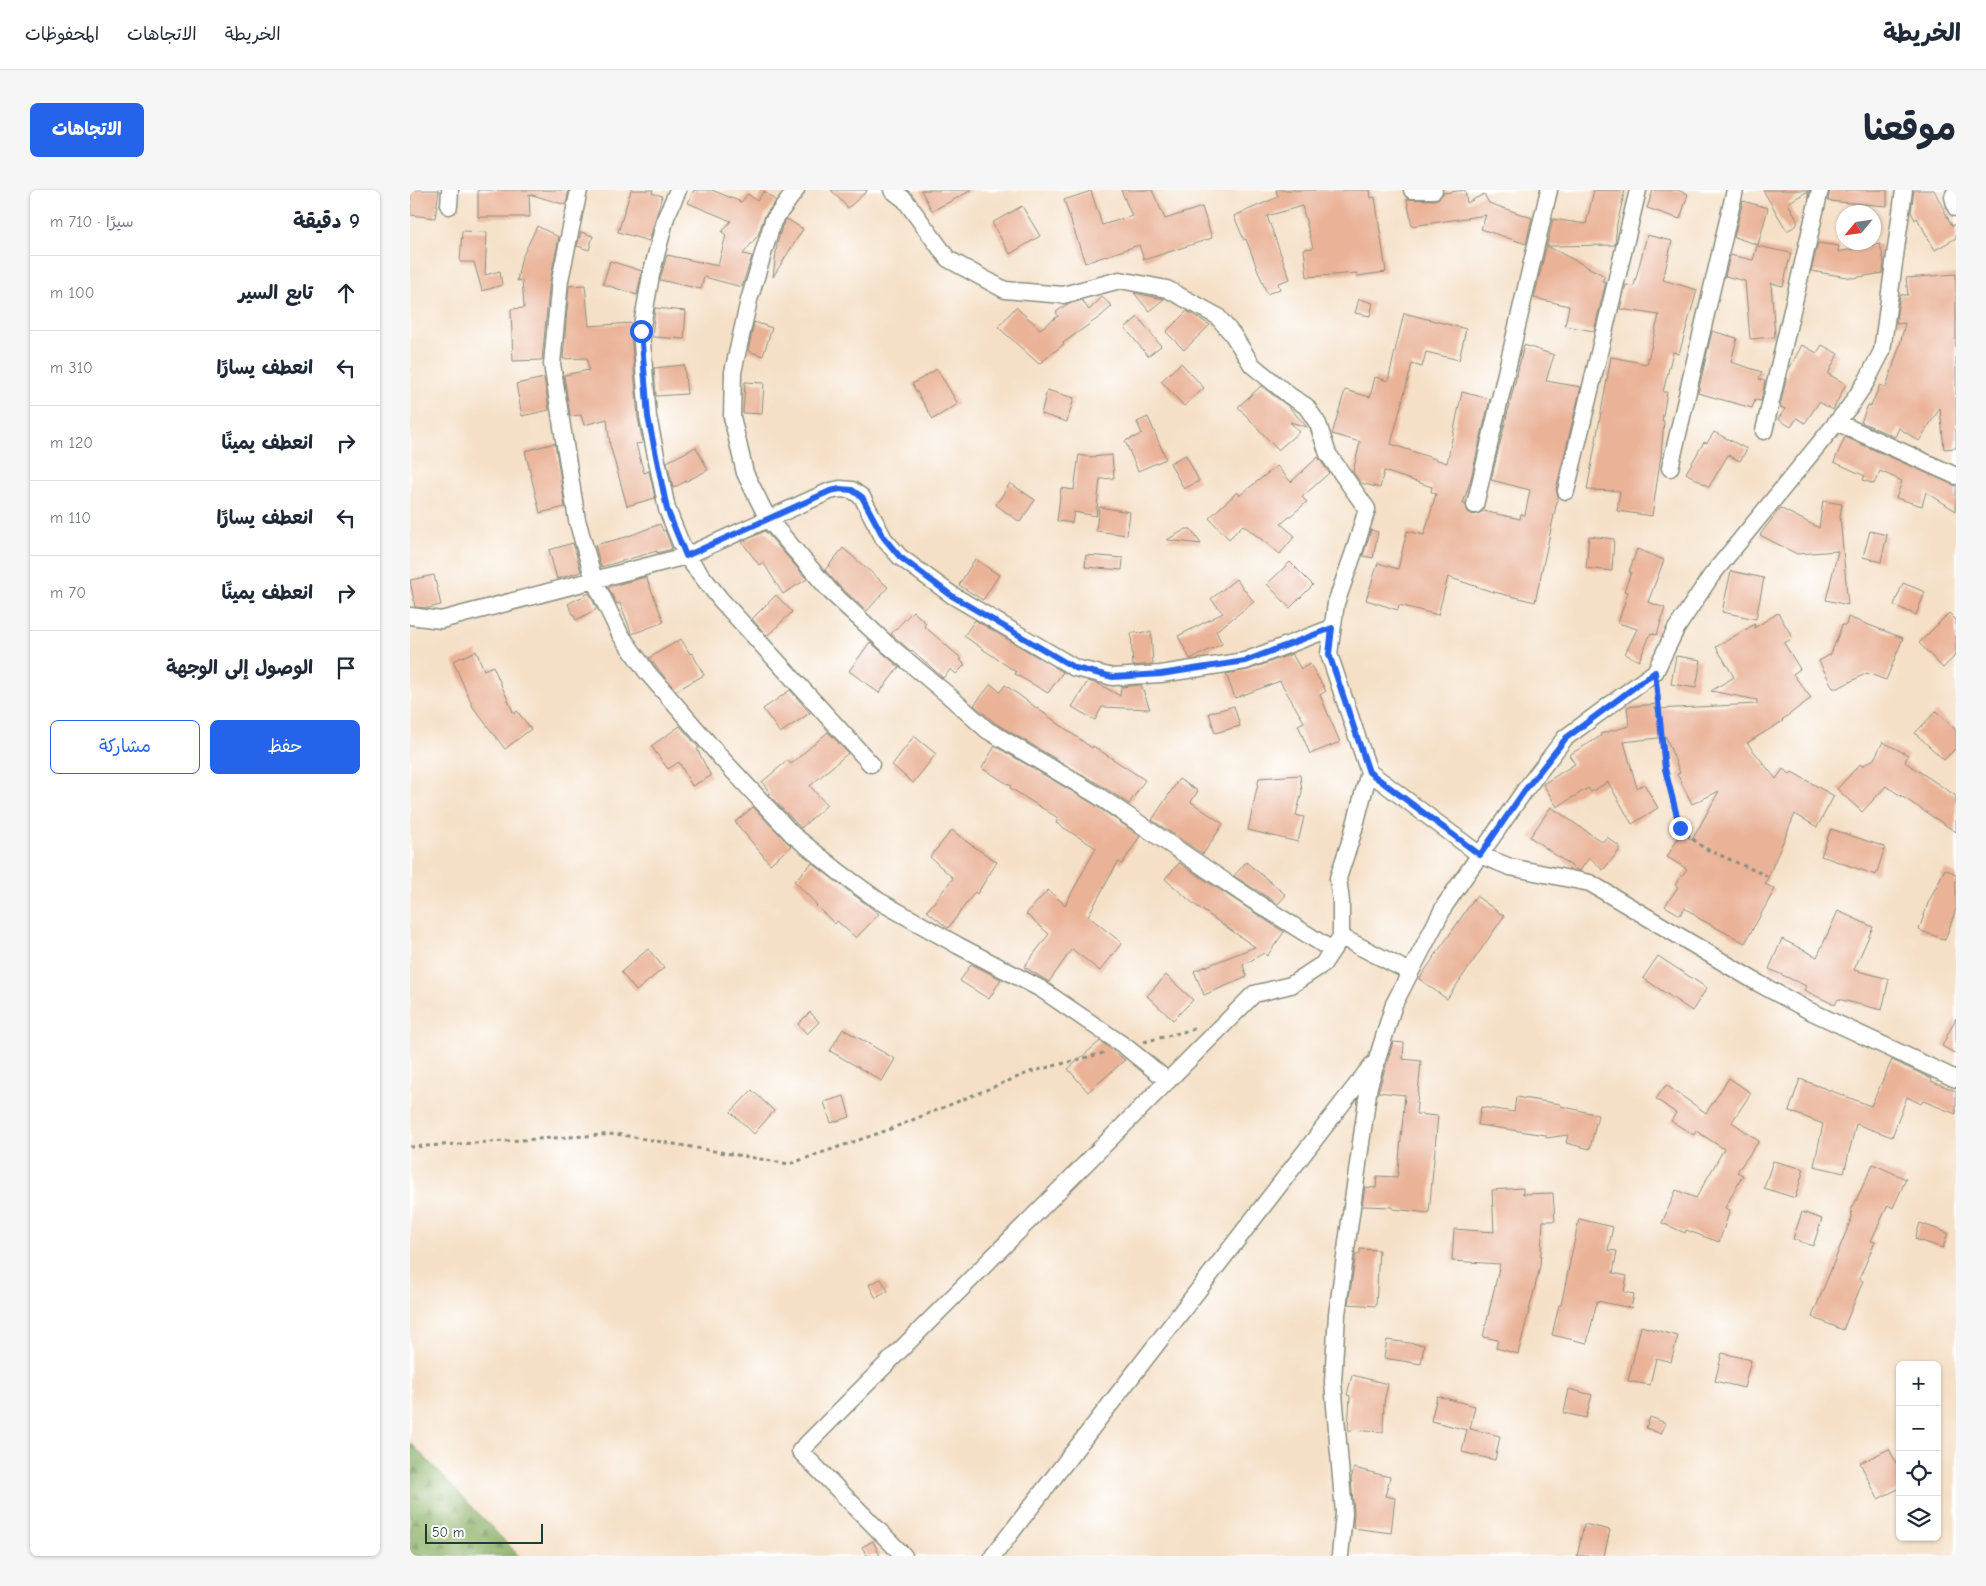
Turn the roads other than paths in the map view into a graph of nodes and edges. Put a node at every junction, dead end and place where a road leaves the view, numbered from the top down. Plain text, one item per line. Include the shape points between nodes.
1 (579, 190) edge
2 (678, 190) edge
3 (796, 190) edge
4 (892, 190) edge
5 (1412, 190) edge
6 (1434, 190) edge
7 (1549, 190) edge
8 (1638, 190) edge
9 (1735, 190) edge
10 (1820, 190) edge
11 (1904, 190) edge
12 (1956, 190) edge
13 (1956, 208) edge
14 (1836, 422) junction
15 (1764, 431) dead end
16 (1670, 468) dead end
17 (1956, 476) edge
18 (1566, 491) dead end
19 (1475, 505) dead end
20 (768, 519) junction
21 (686, 556) junction
22 (594, 580) junction
23 (410, 616) edge
24 (1332, 628) junction
25 (871, 764) dead end
26 (1369, 772) junction
27 (1480, 855) junction
28 (1336, 943) junction
29 (1410, 972) junction
30 (1378, 1058) junction
31 (1956, 1079) edge
32 (1168, 1080) junction
33 (904, 1556) edge
34 (993, 1556) edge
35 (1340, 1556) edge

1 - 22 street via 560,280 552,364 576,520
2 - 21 street via 666,217 641,331 648,417 667,509
3 - 20 street via 773,221 749,300 733,372 732,417 745,473
4 - 24 street via 905,200 948,259 1005,290 1062,295 1120,280 1167,289 1217,316 1252,365 1306,406 1318,424 1328,454 1367,509 1336,603
5 - 6 street
7 - 19 street
8 - 18 street
9 - 16 street
10 - 15 street
11 - 14 street via 1882,351 1866,382
12 - 13 street via 1953,197
14 - 17 street
14 - 27 street via 1711,576 1676,629 1655,672 1566,738
20 - 21 street
20 - 24 street via 830,491 852,490 862,497 884,538 900,557 952,596 1075,668 1113,677 1161,674 1245,661
20 - 28 street via 831,592 987,730 1097,795 1254,901
21 - 22 street
21 - 25 street via 721,600
22 - 23 street via 441,620
22 - 32 street via 620,634 647,672 792,834 879,901 1041,989
24 - 26 street via 1329,654
26 - 27 street
26 - 28 street via 1338,878 1341,902
27 - 29 street via 1445,905
27 - 31 street via 1510,867 1590,883 1766,988
28 - 29 street
28 - 32 street via 1323,964 1291,985 1254,994
29 - 30 street via 1394,1004
30 - 34 street
30 - 35 street via 1370,1086 1337,1314 1333,1382 1344,1513
32 - 33 street via 800,1451

